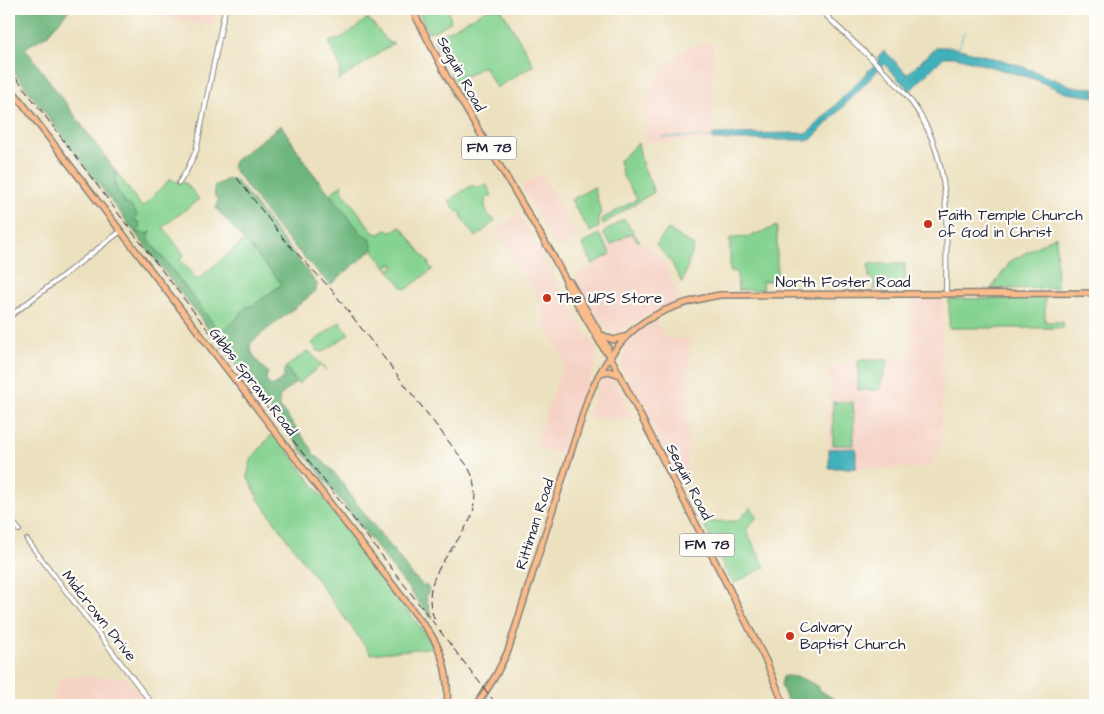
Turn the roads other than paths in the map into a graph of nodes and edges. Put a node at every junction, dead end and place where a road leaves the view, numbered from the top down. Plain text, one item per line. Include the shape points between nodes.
1 (225, 9) edge
2 (412, 9) edge
3 (820, 9) edge
4 (9, 86) edge
5 (179, 183) dead end
6 (121, 230) junction
7 (566, 280) junction
8 (946, 294) junction
9 (1095, 294) edge
10 (9, 317) edge
11 (600, 334) junction
12 (625, 336) junction
13 (609, 354) junction
14 (600, 373) junction
15 (620, 376) junction
16 (9, 517) edge
17 (19, 530) dead end
18 (26, 540) dead end
19 (153, 705) edge
20 (447, 705) edge
21 (477, 705) edge
22 (784, 705) edge

1 - 5 street via 196,151
2 - 7 main road, Seguin Road / FM 78
3 - 8 street via 897,84 927,127 938,155 946,195
4 - 6 main road, Gibbs Sprawl Road
6 - 10 street
6 - 20 main road, Gibbs Sprawl Road via 430,633 447,674
7 - 11 main road, Seguin Road / FM 78
7 - 13 main road, Seguin Road / FM 78
8 - 9 main road, North Foster Road
8 - 12 main road, North Foster Road via 720,295 665,310
11 - 12 main road via 609,339
11 - 13 main road, Seguin Road / FM 78
12 - 13 main road, North Foster Road
13 - 14 main road, Rittiman Road
13 - 15 main road, Seguin Road / FM 78
14 - 15 main road via 608,371
14 - 21 main road, Rittiman Road via 588,398 511,641 502,665
15 - 22 main road, Seguin Road / FM 78 via 766,661
16 - 17 street
18 - 19 street, Midcrown Drive

